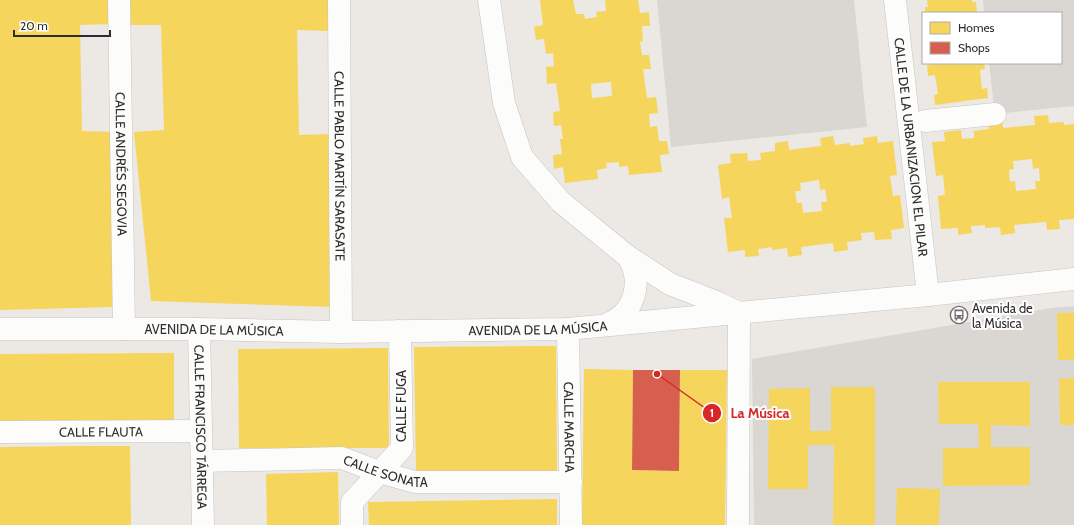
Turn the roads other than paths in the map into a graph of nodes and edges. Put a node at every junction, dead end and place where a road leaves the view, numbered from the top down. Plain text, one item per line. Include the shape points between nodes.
1 (119, 0) edge
2 (339, 0) edge
3 (489, 0) edge
4 (895, 0) edge
5 (995, 114) dead end
6 (925, 121) dead end
7 (627, 256) junction
8 (1074, 279) edge
9 (928, 295) junction
10 (739, 313) junction
11 (606, 325) junction
12 (0, 329) edge
13 (124, 329) junction
14 (199, 329) junction
15 (568, 329) junction
16 (400, 331) junction
17 (341, 332) junction
18 (201, 431) junction
19 (0, 432) edge
20 (202, 461) junction
21 (380, 472) junction
22 (571, 482) junction
23 (203, 525) edge
24 (352, 525) edge
25 (571, 525) edge
26 (738, 525) edge

1 - 13 street, CALLE ANDRÉS SEGOVIA
2 - 17 street, CALLE PABLO MARTÍN SARASATE
3 - 7 street via 504,103 522,157 561,202
4 - 9 street, CALLE DE LA URBANIZACION EL PILAR
5 - 6 street
7 - 10 street via 670,284
7 - 11 street via 634,268 634,296 628,309 618,319
8 - 9 street, AVENIDA DE LA MÚSICA
9 - 10 street, AVENIDA DE LA MÚSICA
10 - 11 street, AVENIDA DE LA MÚSICA
10 - 26 street
11 - 15 street, AVENIDA DE LA MÚSICA
12 - 13 street, AVENIDA DE LA MÚSICA
13 - 14 street, AVENIDA DE LA MÚSICA
14 - 17 street, AVENIDA DE LA MÚSICA
14 - 18 street, CALLE FRANCISCO TÁRREGA
15 - 16 street, AVENIDA DE LA MÚSICA
15 - 22 street, CALLE MARCHA
16 - 17 street, AVENIDA DE LA MÚSICA
16 - 21 street, CALLE FUGA via 402,448
18 - 19 street, CALLE FLAUTA
18 - 20 street, CALLE FRANCISCO TÁRREGA
20 - 21 street, CALLE SONATA via 342,458
20 - 23 street, CALLE FRANCISCO TÁRREGA
21 - 22 street, CALLE SONATA via 414,482
21 - 24 street, CALLE FUGA via 352,502
22 - 25 street, CALLE MARCHA

